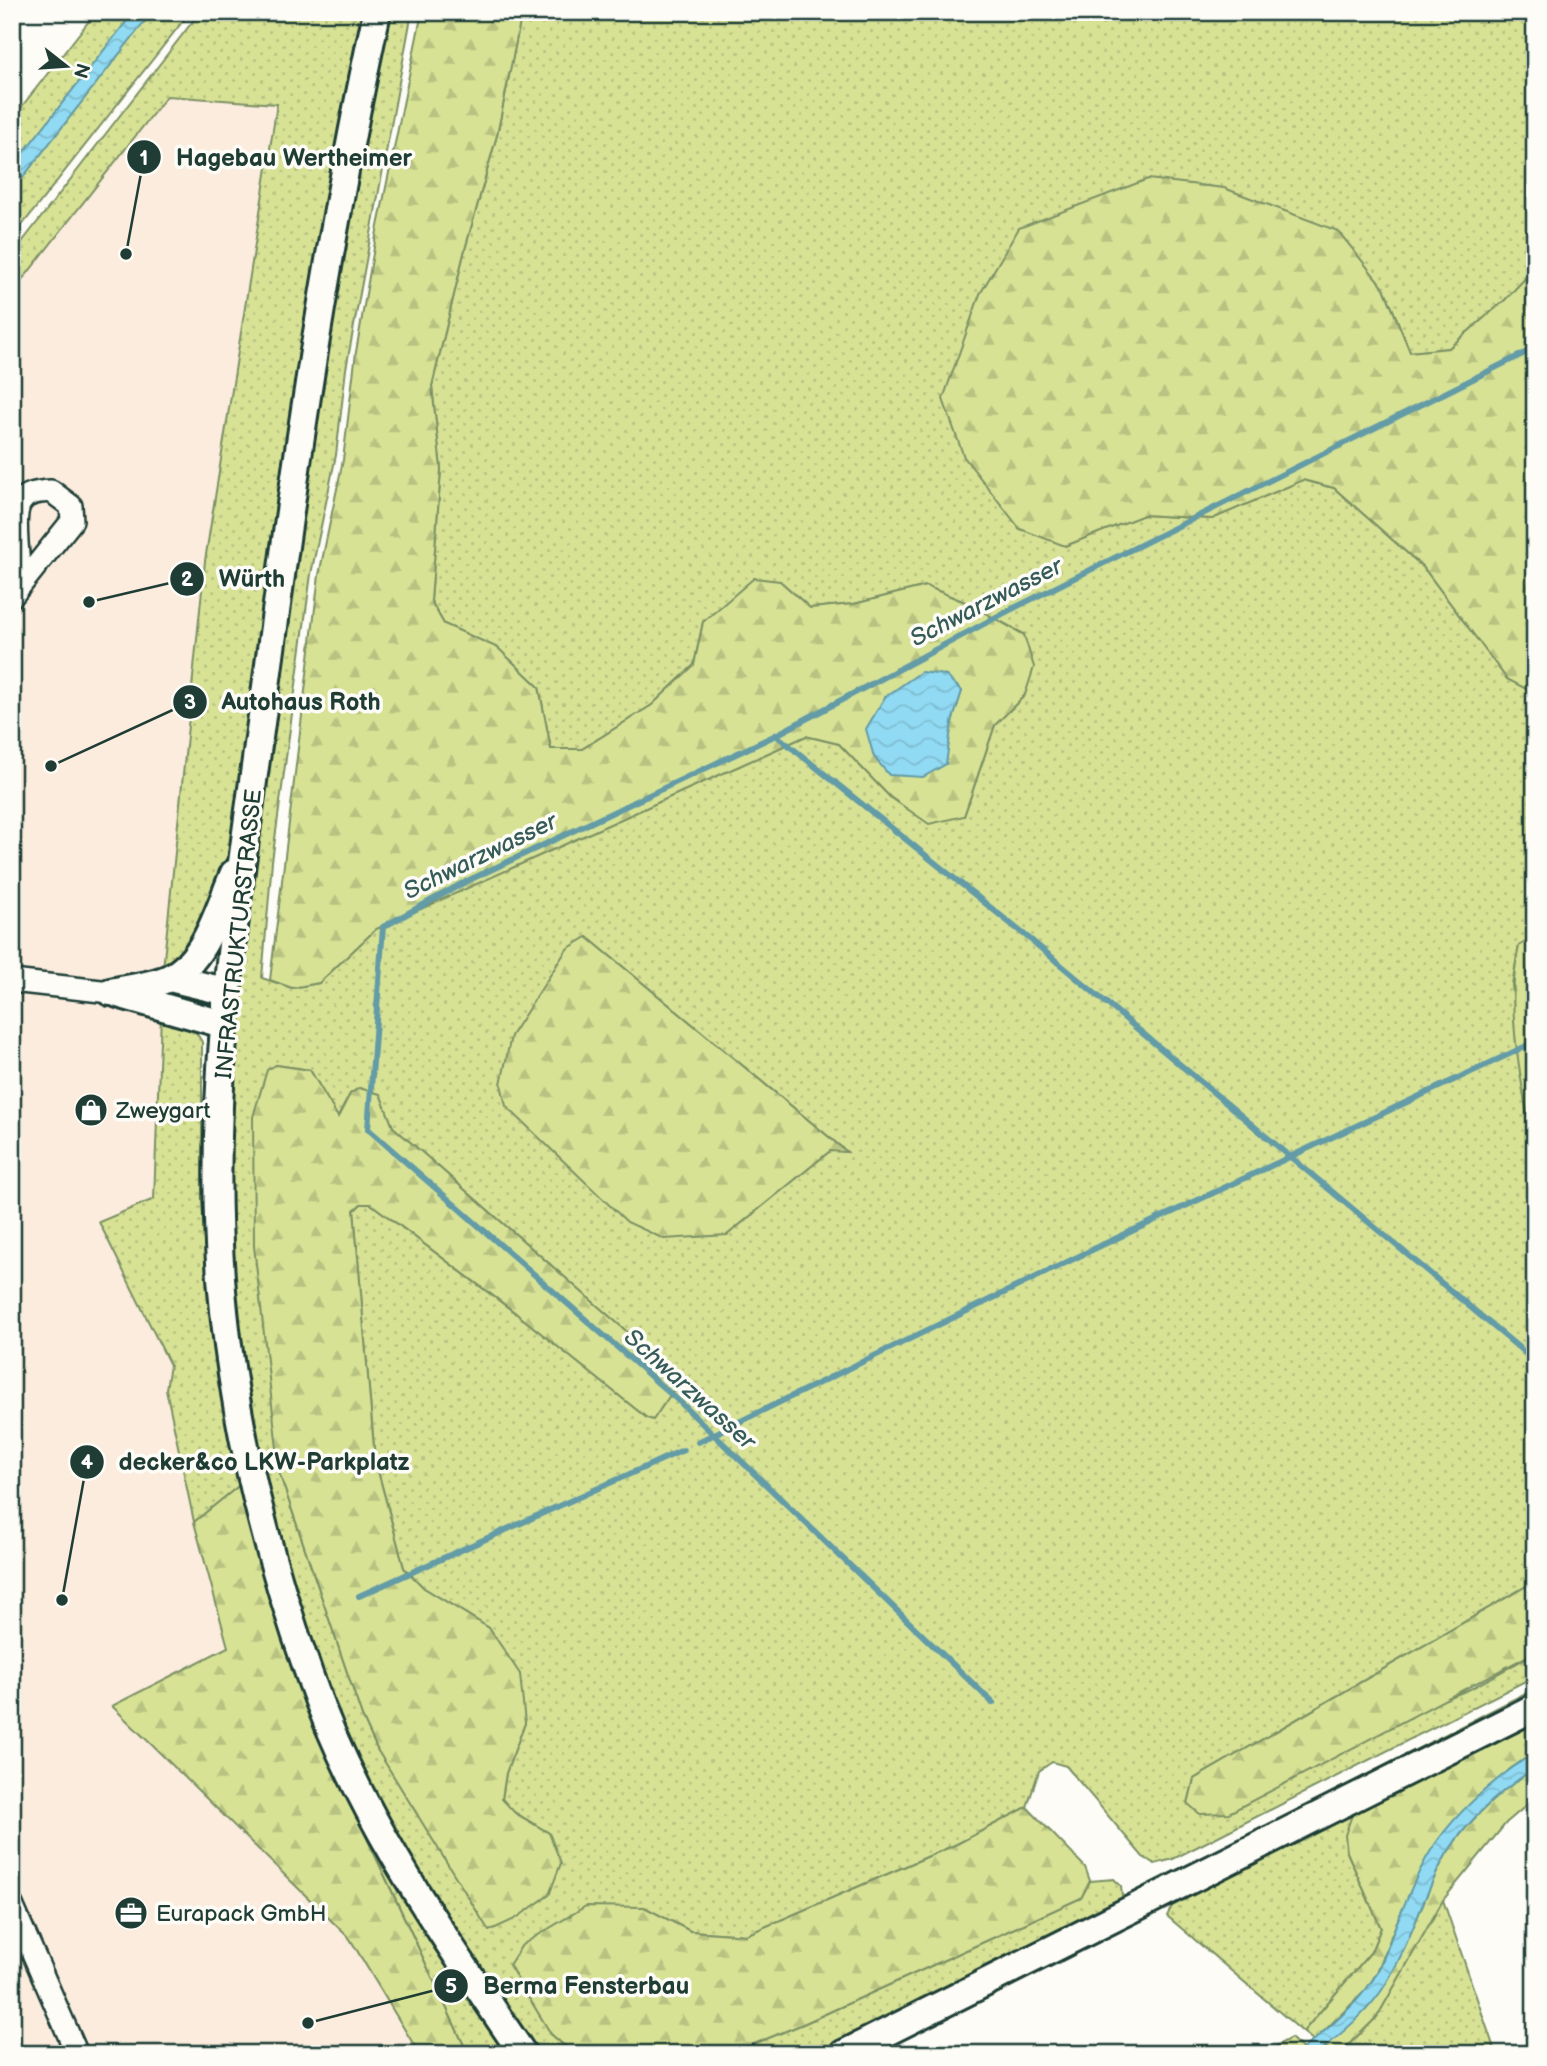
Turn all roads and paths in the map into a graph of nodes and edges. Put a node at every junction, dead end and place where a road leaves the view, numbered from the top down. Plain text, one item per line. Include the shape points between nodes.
1 (377, 12) edge
2 (246, 845) junction
3 (170, 978) junction
4 (12, 982) edge
5 (110, 992) junction
6 (228, 992) junction
7 (226, 1025) junction
8 (1535, 1707) edge
9 (12, 1905) edge
10 (77, 2054) edge
11 (523, 2054) edge
12 (843, 2054) edge

1 - 2 street, INFRASTRUKTURSTRASSE via 293,477
2 - 3 street via 200,949
2 - 6 street, INFRASTRUKTURSTRASSE
3 - 5 street
3 - 6 street
4 - 5 street
5 - 7 street
6 - 7 street, INFRASTRUKTURSTRASSE
7 - 11 street, INFRASTRUKTURSTRASSE via 219,1129 222,1291 242,1427 281,1584 309,1677 343,1758 436,1924
8 - 12 street
9 - 10 street

